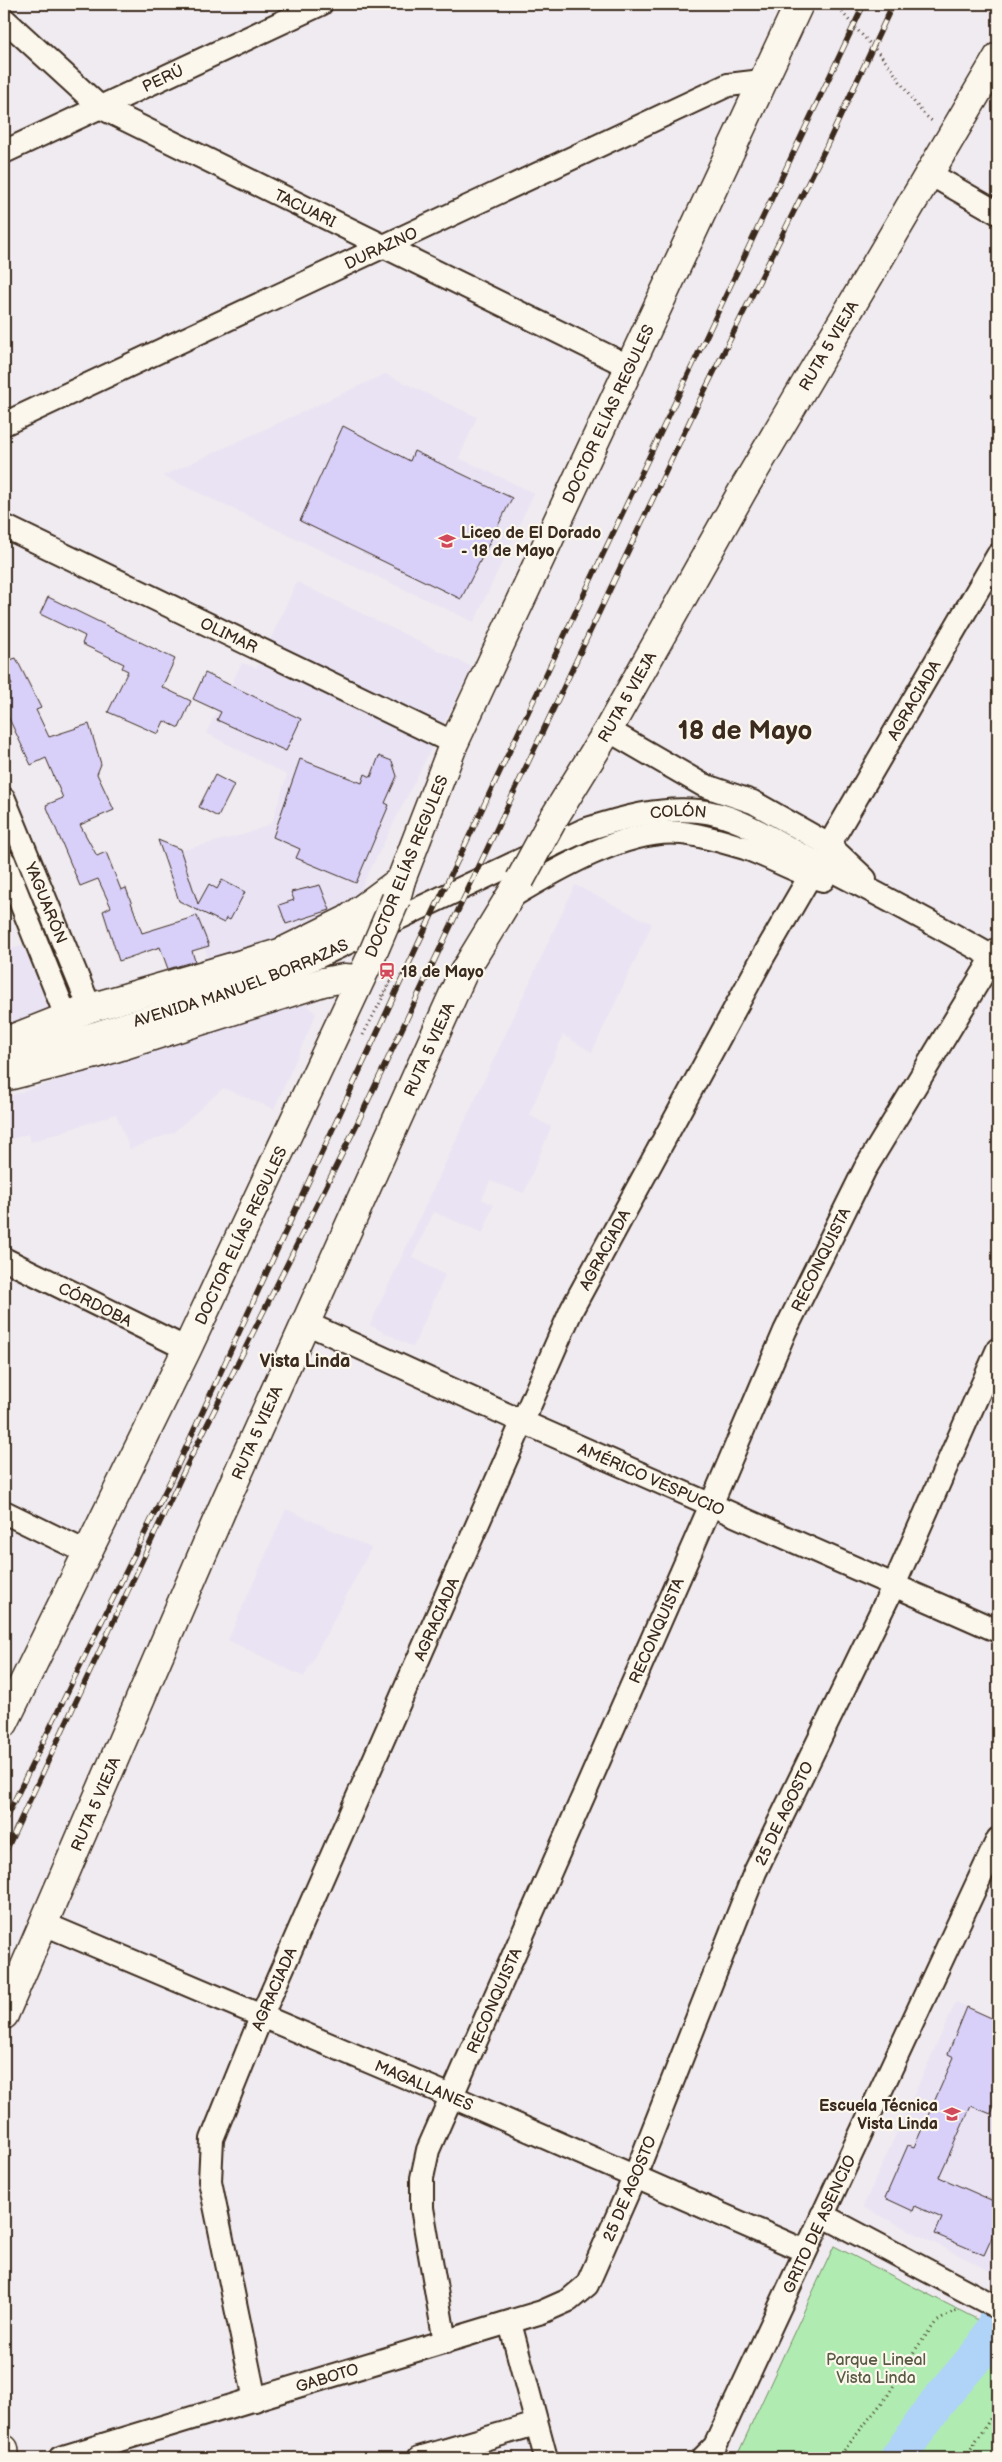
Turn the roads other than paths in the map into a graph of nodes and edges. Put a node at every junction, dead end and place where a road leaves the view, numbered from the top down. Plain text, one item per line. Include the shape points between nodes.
1 (322, 4) edge
2 (799, 4) edge
3 (4, 18) edge
4 (998, 57) edge
5 (762, 81) junction
6 (100, 107) junction
7 (4, 152) edge
8 (930, 174) junction
9 (998, 212) edge
10 (384, 247) junction
11 (628, 366) junction
12 (4, 424) edge
13 (4, 526) edge
14 (998, 555) edge
15 (608, 730) junction
16 (454, 743) junction
17 (4, 798) edge
18 (829, 845) junction
19 (4, 861) edge
20 (810, 876) junction
21 (466, 885) joint
22 (514, 889) junction
23 (398, 890) junction
24 (884, 897) junction
25 (997, 955) edge
26 (366, 967) junction
27 (78, 1012) junction
28 (4, 1042) edge
29 (36, 1051) junction
30 (4, 1054) edge
31 (4, 1068) edge
32 (4, 1077) edge
33 (4, 1259) edge
34 (306, 1323) junction
35 (187, 1349) junction
36 (998, 1349) edge
37 (523, 1422) junction
38 (711, 1505) junction
39 (4, 1512) edge
40 (88, 1553) junction
41 (894, 1585) junction
42 (998, 1631) edge
43 (4, 1723) edge
44 (998, 1839) edge
45 (42, 1923) junction
46 (4, 2015) edge
47 (262, 2015) junction
48 (453, 2097) junction
49 (635, 2176) junction
50 (822, 2215) junction
51 (805, 2251) junction
52 (587, 2285) joint
53 (998, 2308) edge
54 (510, 2323) junction
55 (445, 2342) junction
56 (255, 2400) junction
57 (536, 2424) junction
58 (4, 2448) edge
59 (709, 2452) edge
60 (5, 2458) edge
61 (60, 2458) edge
62 (419, 2458) edge
63 (546, 2458) edge

1 - 6 street, PERÚ
2 - 5 street, DOCTOR ELÍAS REGULES
3 - 6 street, TACUARI
4 - 8 street, RUTA 5 VIEJA
5 - 10 street, DURAZNO via 728,85
5 - 11 street, DOCTOR ELÍAS REGULES
6 - 7 street, PERÚ
6 - 10 street, TACUARI
8 - 9 street
8 - 15 street, RUTA 5 VIEJA via 743,490
10 - 11 street, TACUARI
10 - 12 street, DURAZNO
11 - 16 street, DOCTOR ELÍAS REGULES
13 - 16 street, OLIMAR
14 - 18 street, AGRACIADA
15 - 18 street, COLÓN via 703,785 753,802
15 - 22 street, RUTA 5 VIEJA, bridge
16 - 23 street, DOCTOR ELÍAS REGULES
17 - 27 street, YAGUARÓN
18 - 24 street, COLÓN
19 - 27 street, YAGUARÓN
20 - 22 street, COLÓN via 746,849 680,833 640,836
20 - 24 street, COLÓN
20 - 37 street, AGRACIADA via 572,1309
21 - 24 street, COLÓN via 584,830 629,816 666,810 701,811 740,822
21 - 29 street, AVENIDA MANUEL BORRAZAS via 313,959 226,993
22 - 34 street, RUTA 5 VIEJA via 462,975
23 - 26 street, DOCTOR ELÍAS REGULES, bridge
23 - 27 street, AVENIDA MANUEL BORRAZAS via 280,953
24 - 25 street, COLÓN
25 - 38 street, RECONQUISTA via 865,1169 785,1331
26 - 32 street, AVENIDA MANUEL BORRAZAS via 344,978 96,1054
26 - 35 street, DOCTOR ELÍAS REGULES
27 - 28 street, AVENIDA MANUEL BORRAZAS
29 - 30 street, AVENIDA MANUEL BORRAZAS
29 - 31 street, AVENIDA MANUEL BORRAZAS
33 - 35 street, CÓRDOBA
34 - 37 street, AMÉRICO VESPUCIO
34 - 45 street, RUTA 5 VIEJA
35 - 40 street, DOCTOR ELÍAS REGULES
36 - 41 street, 25 DE AGOSTO
37 - 38 street, AMÉRICO VESPUCIO
37 - 47 street, AGRACIADA
38 - 41 street, AMÉRICO VESPUCIO
38 - 48 street, RECONQUISTA
39 - 40 street
40 - 43 street, DOCTOR ELÍAS REGULES
41 - 42 street, AMÉRICO VESPUCIO
41 - 49 street, 25 DE AGOSTO via 755,1872
44 - 50 street, GRITO DE ASENCIO
45 - 46 street, RUTA 5 VIEJA
45 - 47 street, MAGALLANES
47 - 48 street, MAGALLANES
47 - 56 street, AGRACIADA via 212,2139 210,2181
48 - 49 street, MAGALLANES
48 - 55 street, RECONQUISTA via 428,2150 422,2178 422,2208
49 - 51 street, MAGALLANES
49 - 52 street, 25 DE AGOSTO
50 - 51 street, GRITO DE ASENCIO
50 - 53 street
51 - 59 street, GRITO DE ASENCIO
52 - 54 street, GABOTO via 568,2300
54 - 55 street, GABOTO
54 - 57 street
55 - 56 street, GABOTO
56 - 61 street, GABOTO
57 - 62 street
57 - 63 street
58 - 60 street

